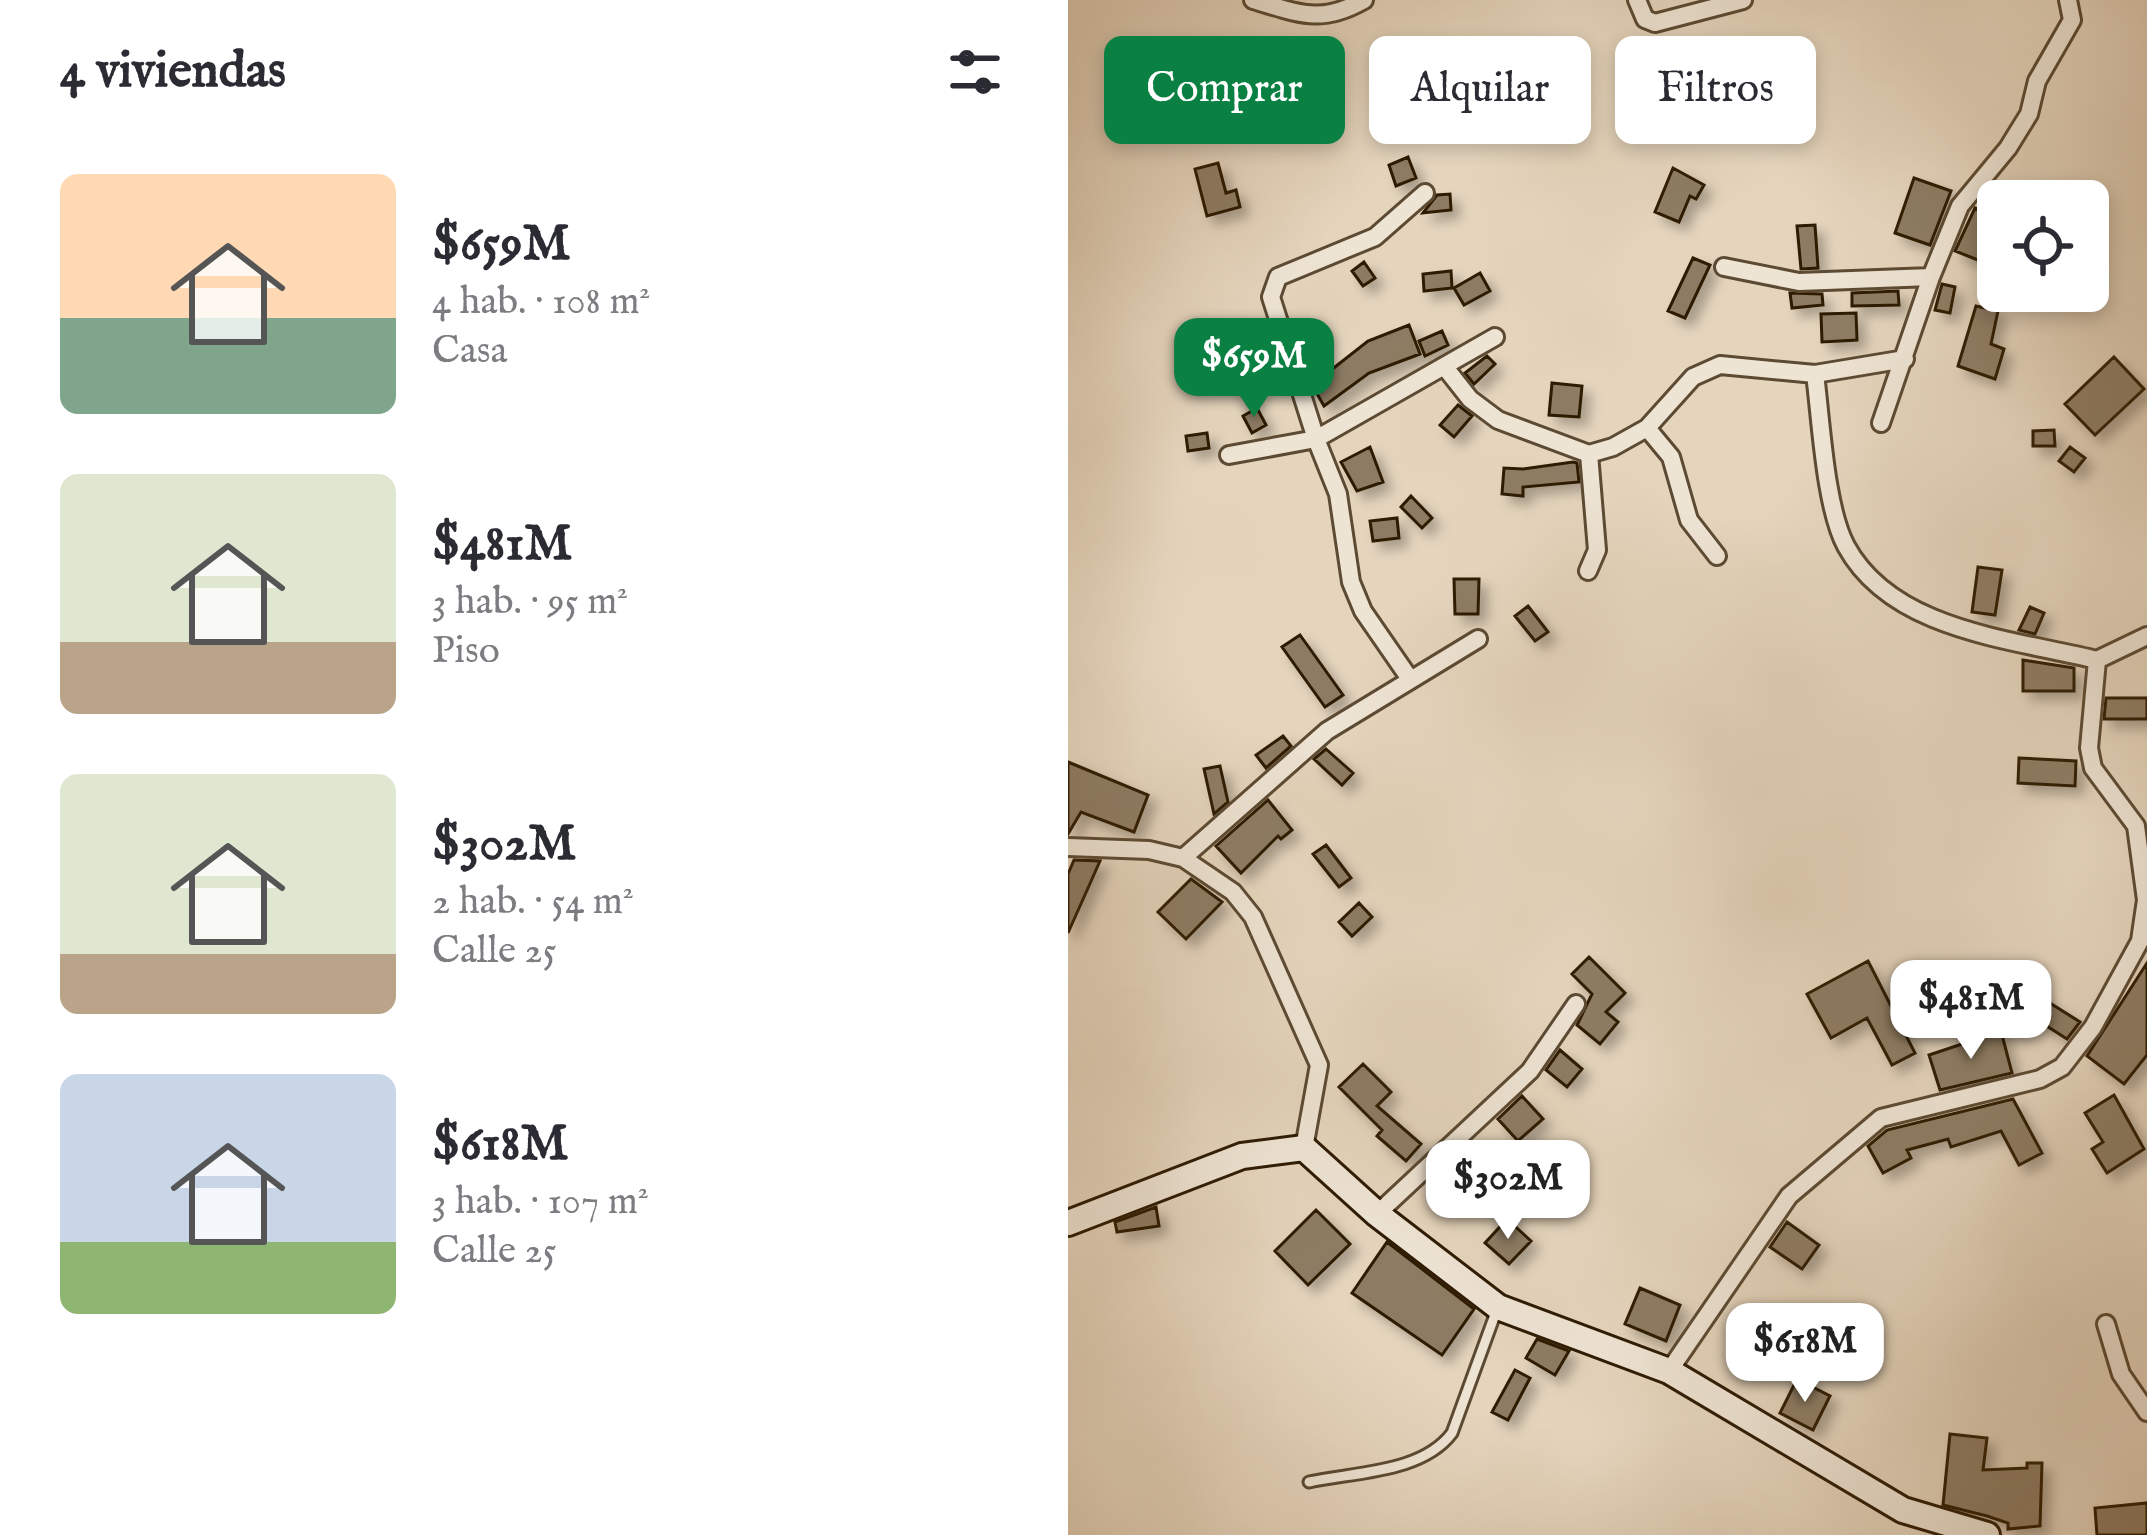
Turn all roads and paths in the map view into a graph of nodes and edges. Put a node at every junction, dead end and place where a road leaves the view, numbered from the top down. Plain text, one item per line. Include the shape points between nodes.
1 (1253, 0) edge
2 (1364, 0) edge
3 (1637, 0) edge
4 (1743, 0) edge
5 (2068, 0) edge
6 (1425, 193) dead end
7 (1724, 267) dead end
8 (1931, 277) junction
9 (1495, 337) dead end
10 (1905, 359) junction
11 (1444, 366) junction
12 (1815, 374) junction
13 (1881, 423) dead end
14 (1647, 428) junction
15 (1316, 439) junction
16 (1589, 454) junction
17 (1229, 455) dead end
18 (1717, 556) dead end
19 (1588, 572) dead end
20 (2147, 636) edge
21 (1478, 639) dead end
22 (2097, 660) junction
23 (1410, 679) junction
24 (1068, 847) edge
25 (1183, 858) junction
26 (2147, 900) edge
27 (1576, 1004) dead end
28 (1304, 1148) junction
29 (1377, 1214) junction
30 (1068, 1223) edge
31 (1498, 1307) junction
32 (2106, 1324) dead end
33 (1670, 1371) junction
34 (2147, 1412) edge
35 (1309, 1482) dead end
36 (1987, 1535) edge

1 - 2 street via 1313,17
3 - 4 street via 1645,20 1655,22
5 - 8 street via 2072,20 2036,81 2030,114 1960,206
6 - 15 street via 1375,237 1278,277 1272,287
7 - 8 street via 1799,282
8 - 10 street
9 - 11 street
10 - 12 street
10 - 13 street
11 - 15 street
11 - 16 street via 1498,420
12 - 14 street via 1706,368
12 - 22 street via 1837,521 1885,594 1925,617
14 - 16 street
14 - 18 street via 1671,457 1689,520
15 - 17 street
15 - 23 street via 1339,494 1351,581
16 - 19 street via 1597,550
20 - 22 street
21 - 23 street
22 - 26 street via 2093,768 2136,826
23 - 25 street via 1327,730
24 - 25 street
25 - 28 street via 1233,892 1253,917 1319,1065
26 - 33 street via 2140,941 2062,1067 1882,1118 1790,1196
27 - 29 street via 1530,1071
28 - 29 street
28 - 30 street via 1242,1156
29 - 31 street
31 - 33 street
31 - 35 lane via 1440,1449
32 - 34 street via 2121,1374
33 - 36 street via 1904,1510

